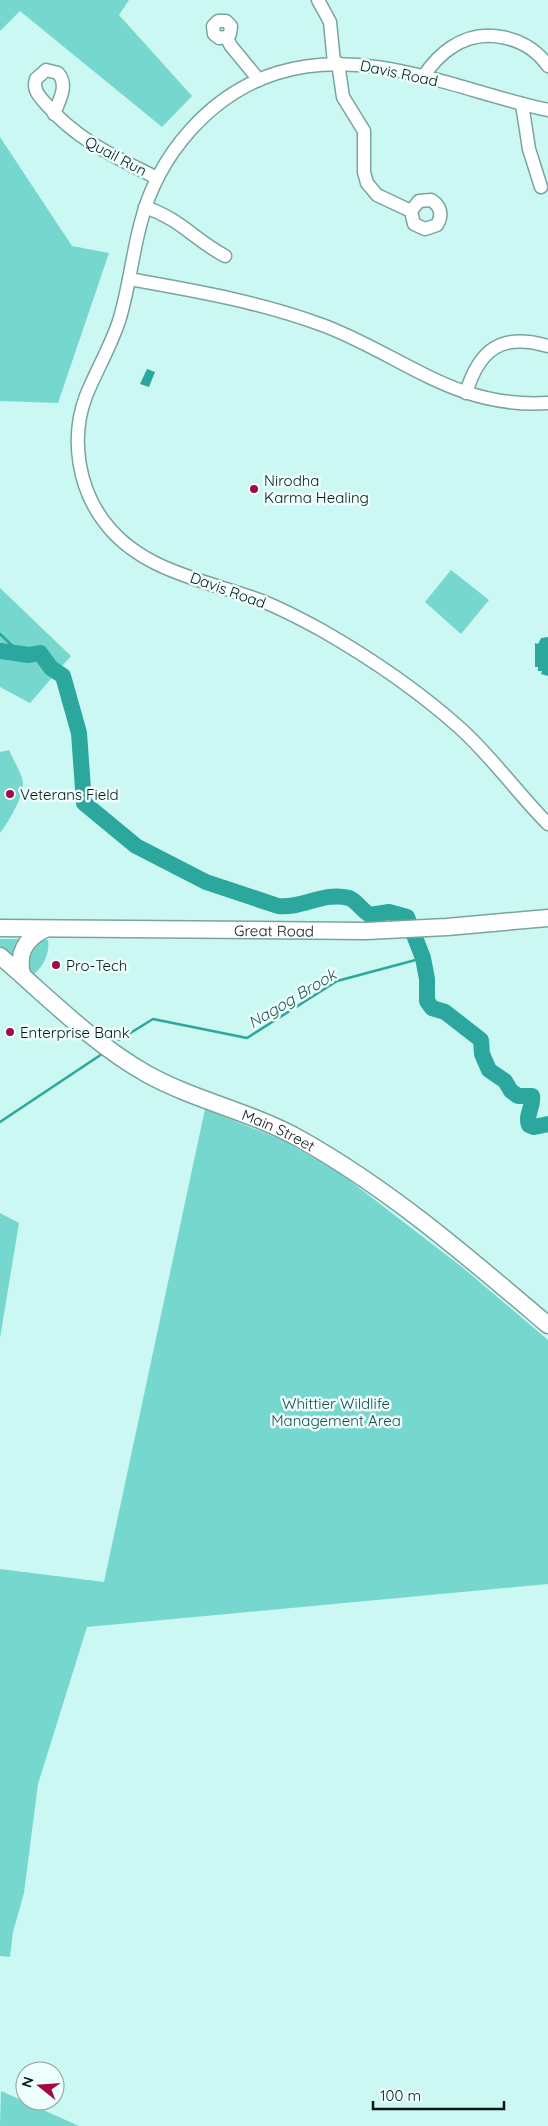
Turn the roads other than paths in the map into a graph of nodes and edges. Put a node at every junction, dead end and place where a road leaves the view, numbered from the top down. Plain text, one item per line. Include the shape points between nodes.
1 (318, 0) edge
2 (226, 38) dead end
3 (336, 63) junction
4 (548, 66) edge
5 (423, 78) junction
6 (259, 80) junction
7 (522, 104) junction
8 (548, 110) edge
9 (54, 114) dead end
10 (157, 178) junction
11 (541, 187) dead end
12 (145, 207) junction
13 (411, 211) dead end
14 (225, 256) dead end
15 (129, 280) junction
16 (548, 346) edge
17 (466, 393) junction
18 (548, 403) edge
19 (548, 824) edge
20 (548, 918) edge
21 (0, 928) edge
22 (44, 929) junction
23 (0, 956) edge
24 (22, 975) junction
25 (548, 1325) edge

1 - 3 street via 330,22
2 - 6 street
3 - 5 street, Davis Road via 379,66
3 - 6 street, Davis Road via 307,65
3 - 13 street via 343,97 364,131 367,183 377,195
4 - 5 street via 532,50 516,41 480,36 446,50
5 - 7 street, Davis Road
6 - 10 street, Davis Road via 220,103 194,126 173,151
7 - 8 street, Davis Road
7 - 11 street via 529,149
9 - 10 street, Quail Run via 100,150
10 - 12 street, Davis Road
12 - 14 street via 176,220
12 - 15 street, Davis Road
15 - 17 street via 243,300 288,313 344,334
15 - 19 street, Davis Road via 118,325 87,394 79,424 81,469 90,498 106,524 128,546 153,562 265,602 323,632 398,681 463,731
16 - 17 street via 526,342 495,347 479,361
17 - 18 street via 507,403
20 - 22 main road, Great Road via 412,929
21 - 22 main road, Great Road
22 - 24 main road via 32,936 22,949
23 - 24 main road, Main Street
24 - 25 main road, Main Street via 87,1032 133,1066 167,1084 291,1134 368,1180 415,1214

